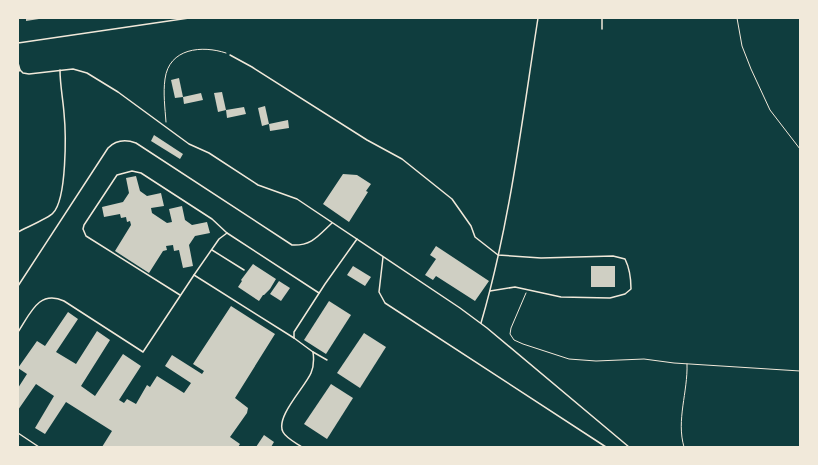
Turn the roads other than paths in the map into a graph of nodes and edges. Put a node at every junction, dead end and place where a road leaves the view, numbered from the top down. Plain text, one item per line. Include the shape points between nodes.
1 (189, 18) edge
2 (538, 18) edge
3 (602, 18) edge
4 (602, 29) dead end
5 (18, 43) edge
6 (230, 55) road end
7 (18, 63) edge
8 (20, 70) junction
9 (60, 70) junction
10 (18, 72) edge
11 (332, 222) junction
12 (18, 232) edge
13 (227, 233) junction
14 (357, 239) junction
15 (212, 250) junction
16 (498, 255) junction
17 (383, 257) junction
18 (244, 270) dead end
19 (194, 275) junction
20 (18, 286) edge
21 (490, 291) junction
22 (319, 293) junction
23 (180, 295) junction
24 (481, 323) junction
25 (18, 332) edge
26 (294, 338) junction
27 (313, 352) junction
28 (326, 360) dead end
29 (18, 433) edge
30 (39, 447) edge
31 (302, 447) edge
32 (606, 447) edge
33 (628, 447) edge

1 - 5 lane
2 - 16 lane via 509,209
3 - 4 lane
6 - 16 lane via 402,159 452,199 471,226 475,237
7 - 8 lane
8 - 9 lane via 29,74
8 - 10 lane
9 - 11 lane via 73,69 88,73 190,144 209,153 258,185 297,199
9 - 12 lane via 65,158 61,193 54,213
11 - 14 lane
11 - 20 lane via 312,242 292,245 136,143 121,140 108,148
13 - 15 lane via 219,239
13 - 22 lane
13 - 23 lane via 212,219 141,173 132,171 117,175 84,225 84,233
14 - 17 lane
14 - 22 lane
15 - 18 lane
15 - 19 lane
16 - 21 lane
16 - 21 lane via 541,258 612,256 625,259 631,276 631,288 625,294 610,298 561,297 515,287
17 - 24 lane
17 - 32 lane via 379,292 385,303
19 - 23 lane
19 - 26 lane
21 - 24 lane
22 - 26 lane via 294,332
23 - 25 lane via 143,352 64,301 54,298 37,303
24 - 33 lane
26 - 27 lane
27 - 28 lane
27 - 31 lane via 314,364 311,373 285,413 281,426 283,433
29 - 30 lane

